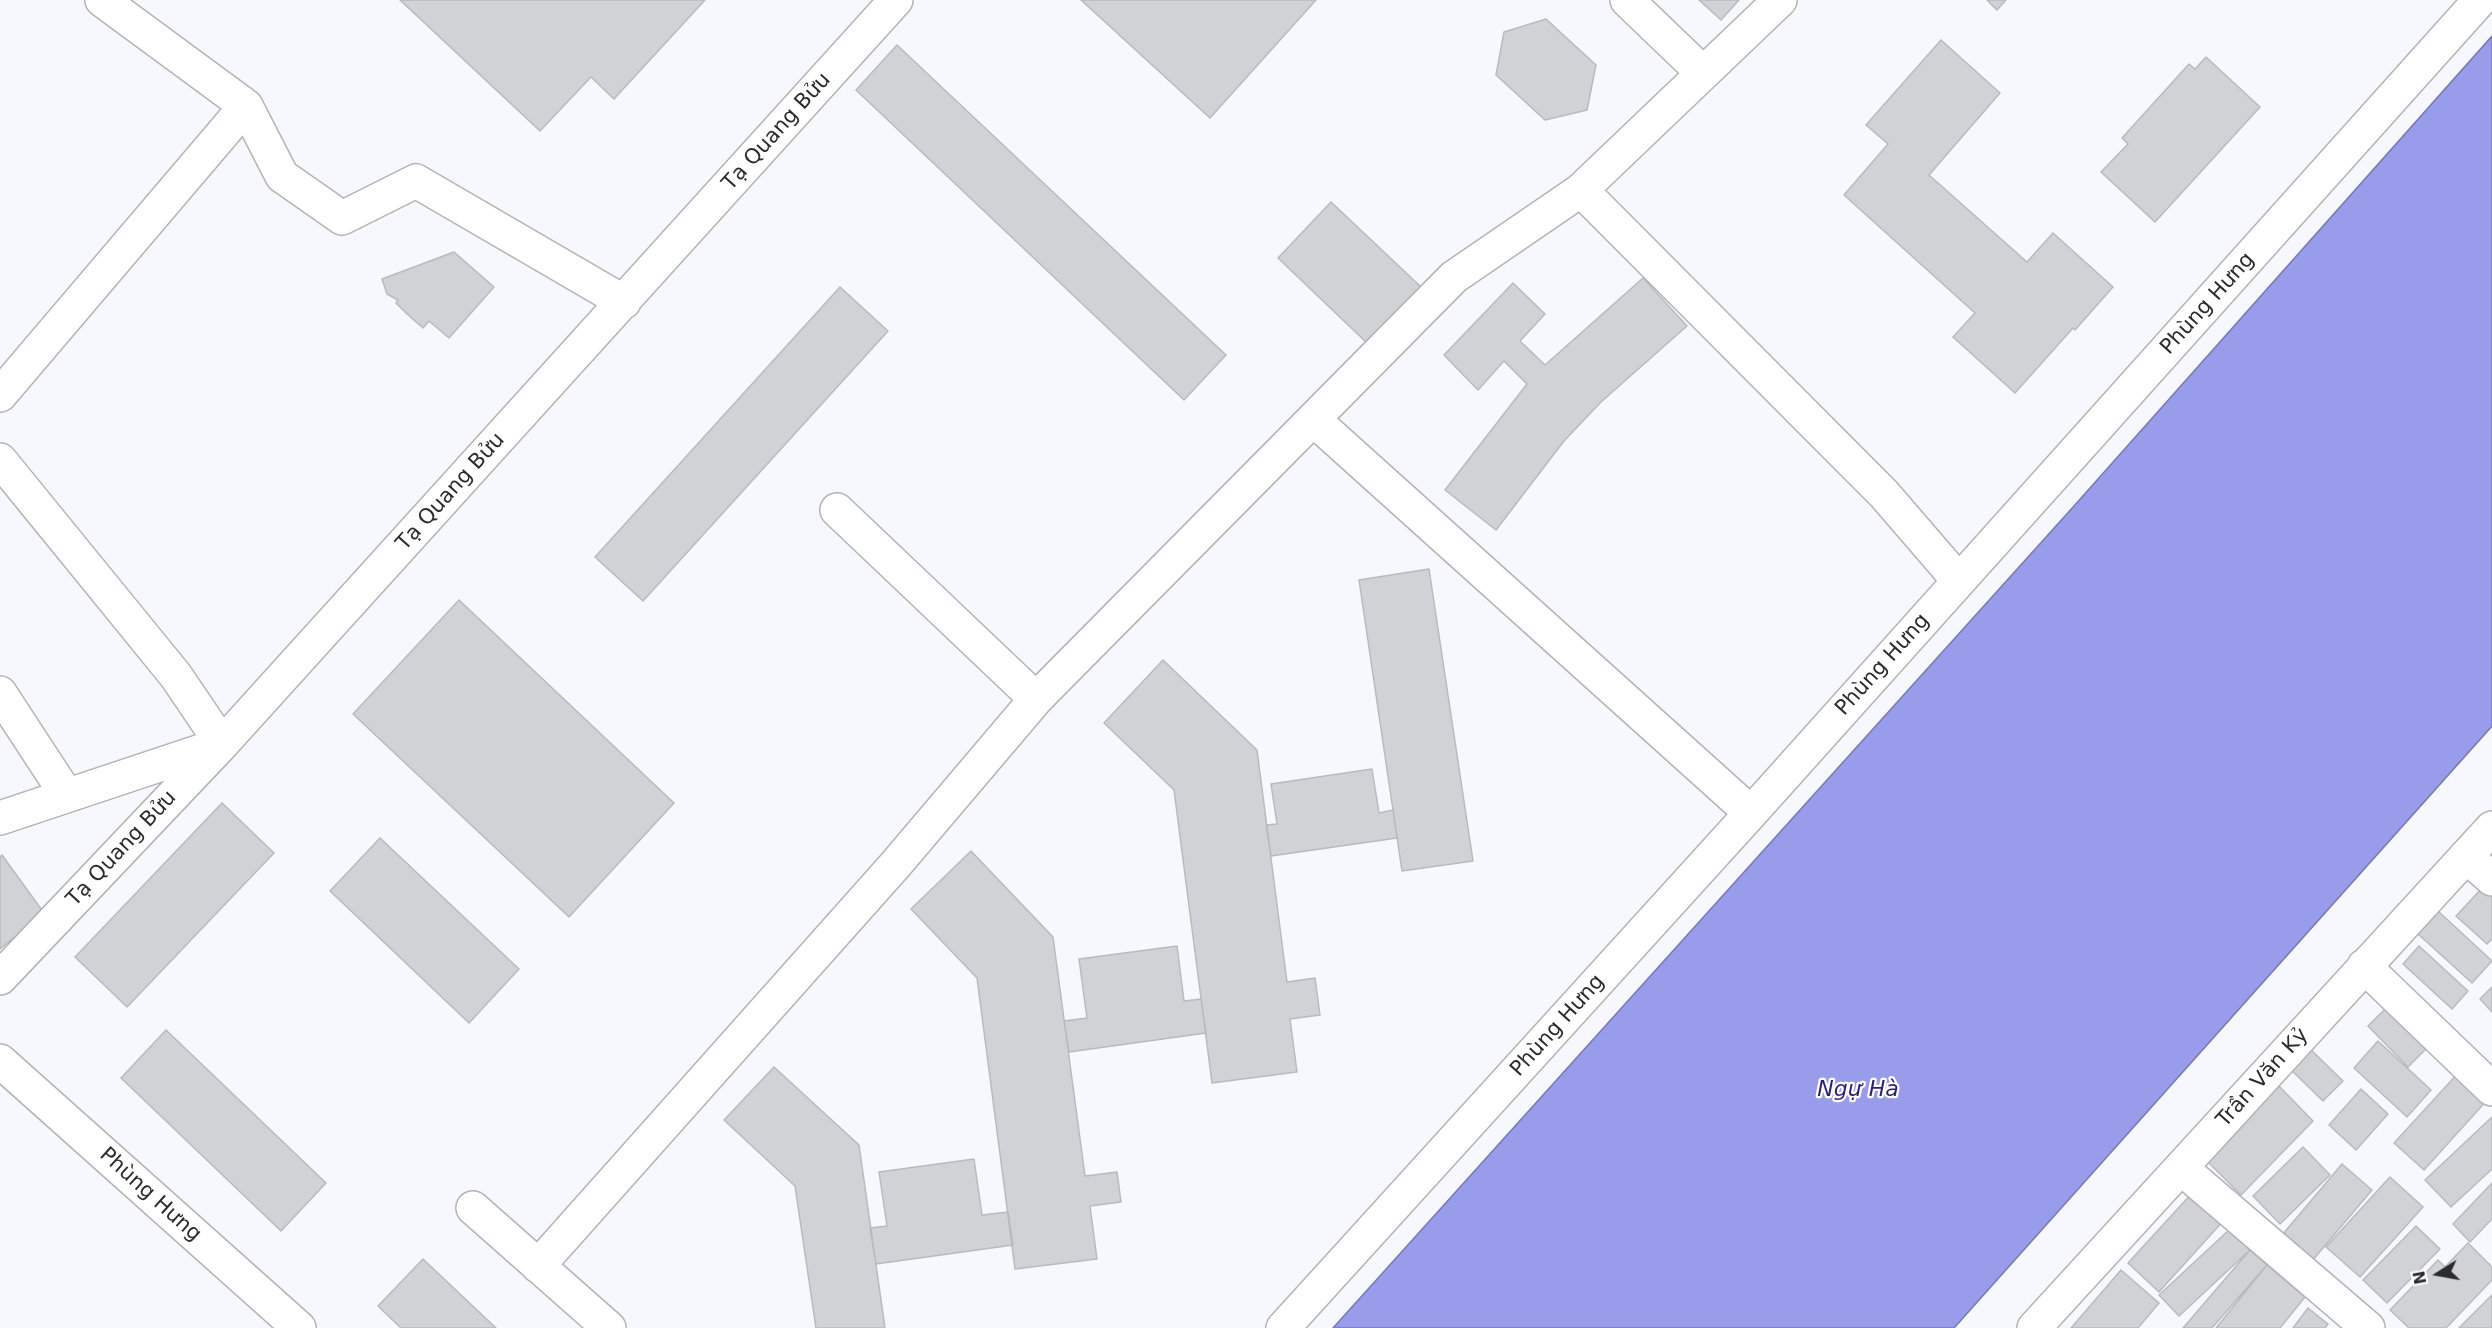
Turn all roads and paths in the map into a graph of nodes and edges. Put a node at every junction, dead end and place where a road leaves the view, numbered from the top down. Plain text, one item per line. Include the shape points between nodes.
1 (102, 0) edge
2 (896, 0) edge
3 (1627, 0) edge
4 (1780, 0) edge
5 (2480, 0) edge
6 (1703, 73) junction
7 (246, 106) junction
8 (1581, 190) junction
9 (624, 302) junction
10 (0, 395) edge
11 (1314, 420) junction
12 (0, 460) edge
13 (837, 510) dead end
14 (1959, 581) junction
15 (0, 693) edge
16 (1036, 699) junction
17 (222, 744) junction
18 (66, 794) junction
19 (1751, 813) junction
20 (0, 818) edge
21 (2492, 828) edge
22 (2466, 856) junction
23 (2492, 879) edge
24 (2364, 966) junction
25 (0, 978) edge
26 (0, 1061) edge
27 (2492, 1089) edge
28 (2181, 1168) junction
29 (473, 1208) dead end
30 (538, 1266) junction
31 (299, 1328) edge
32 (609, 1328) edge
33 (1283, 1328) edge
34 (2034, 1328) edge
35 (2368, 1328) edge

1 - 7 street
2 - 9 street, Tạ Quang Bửu
3 - 6 street
4 - 6 street
5 - 14 street, Phùng Hưng
6 - 8 street
7 - 9 street via 282,176 342,218 416,181
7 - 10 street
8 - 11 street via 1454,277
8 - 14 street via 1884,494
9 - 17 street, Tạ Quang Bửu
11 - 16 street
11 - 19 street
12 - 17 street via 176,676
13 - 16 street
14 - 19 street, Phùng Hưng
15 - 18 street
16 - 30 street via 896,864
17 - 18 street
17 - 25 street, Tạ Quang Bửu
18 - 20 street
19 - 33 street, Phùng Hưng
21 - 22 street, Trần Văn Kỷ
22 - 23 street
22 - 24 street, Trần Văn Kỷ
24 - 27 street
24 - 28 street, Trần Văn Kỷ
26 - 31 street, Phùng Hưng
28 - 34 street, Trần Văn Kỷ
28 - 35 street
29 - 30 street
30 - 32 street

